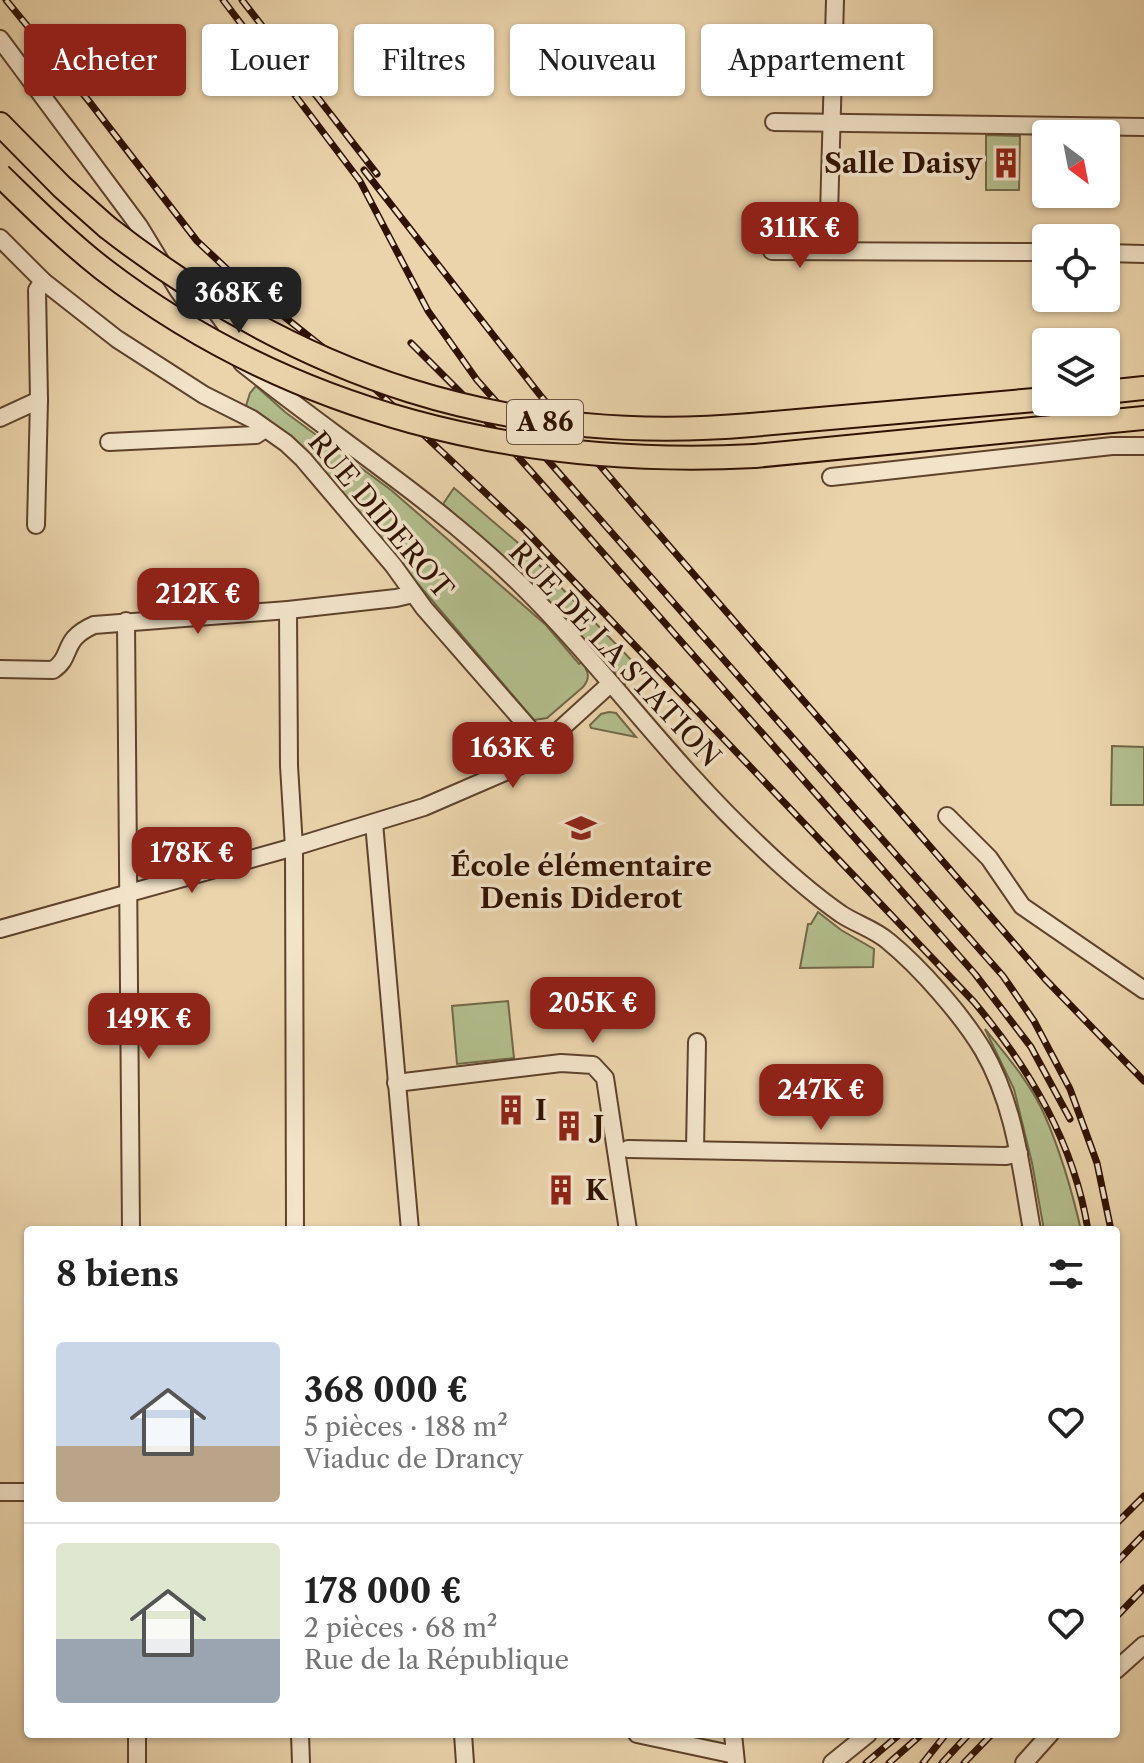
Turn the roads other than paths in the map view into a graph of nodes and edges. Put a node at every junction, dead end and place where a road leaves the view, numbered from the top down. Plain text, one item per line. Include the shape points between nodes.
1 (835, 0) edge
2 (0, 39) edge
3 (774, 122) dead end
4 (0, 124) edge
5 (830, 125) junction
6 (1144, 127) edge
7 (0, 175) edge
8 (0, 239) edge
9 (828, 250) junction
10 (772, 251) dead end
11 (1032, 252) edge
12 (1120, 253) edge
13 (1144, 254) edge
14 (43, 281) junction
15 (1144, 388) edge
16 (1120, 391) edge
17 (39, 400) junction
18 (1032, 400) edge
19 (0, 418) edge
20 (1144, 418) edge
21 (265, 429) junction
22 (109, 442) dead end
23 (1144, 446) edge
24 (831, 477) dead end
25 (36, 525) dead end
26 (413, 594) junction
27 (288, 610) junction
28 (126, 621) junction
29 (0, 669) edge
30 (610, 684) junction
31 (542, 743) junction
32 (947, 816) dead end
33 (374, 823) junction
34 (294, 847) junction
35 (129, 892) junction
36 (0, 929) edge
37 (1144, 990) edge
38 (697, 1042) dead end
39 (396, 1083) junction
40 (628, 1149) dead end
41 (695, 1149) junction
42 (1019, 1153) junction
43 (131, 1226) edge
44 (295, 1226) edge
45 (410, 1226) edge
46 (627, 1226) edge
47 (1031, 1226) edge
48 (0, 1492) edge
49 (24, 1492) edge
50 (1144, 1645) edge
51 (1120, 1666) edge
52 (137, 1738) edge
53 (300, 1738) edge
54 (463, 1738) edge
55 (653, 1738) edge
56 (733, 1738) edge
57 (863, 1738) edge
58 (1046, 1738) edge
59 (736, 1759) edge
60 (137, 1763) edge
61 (301, 1763) edge
62 (465, 1763) edge
63 (832, 1763) edge
64 (1024, 1763) edge

1 - 5 street
2 - 30 street, RUE DE LA STATION via 220,345 469,537 555,620
3 - 5 street
4 - 18 highway, A 86, bridge via 107,227 216,304 346,369 422,395 550,423 645,430
5 - 6 street
5 - 9 street
7 - 20 highway, A 86, bridge via 103,268 209,340 285,379 364,409 455,433 584,454 692,459
8 - 14 street, RUE DIDEROT
9 - 10 street
9 - 11 street
12 - 13 street
14 - 17 street via 37,290
14 - 21 street, RUE DIDEROT via 150,361
15 - 16 highway
17 - 19 street
17 - 25 street
21 - 22 street via 256,435
21 - 26 street, RUE DIDEROT via 303,459
23 - 24 street
26 - 27 street
26 - 31 street, RUE DIDEROT
27 - 28 street
27 - 34 street
28 - 29 street via 79,631 53,670
28 - 35 street
30 - 31 street
30 - 42 street, RUE DE LA STATION via 750,837 825,903 887,940 962,1020 999,1081
31 - 33 street via 521,765
32 - 37 street via 989,858 1022,906
33 - 34 street
33 - 39 street
34 - 35 street
34 - 44 street
35 - 36 street
35 - 43 street
38 - 41 street
39 - 45 street
39 - 46 street via 561,1063 600,1070
40 - 41 street
41 - 42 street
42 - 47 street, RUE DE LA STATION
48 - 49 street
50 - 51 street
52 - 60 street
53 - 61 street
54 - 62 street
55 - 59 street
56 - 59 street
57 - 63 street
58 - 64 street

